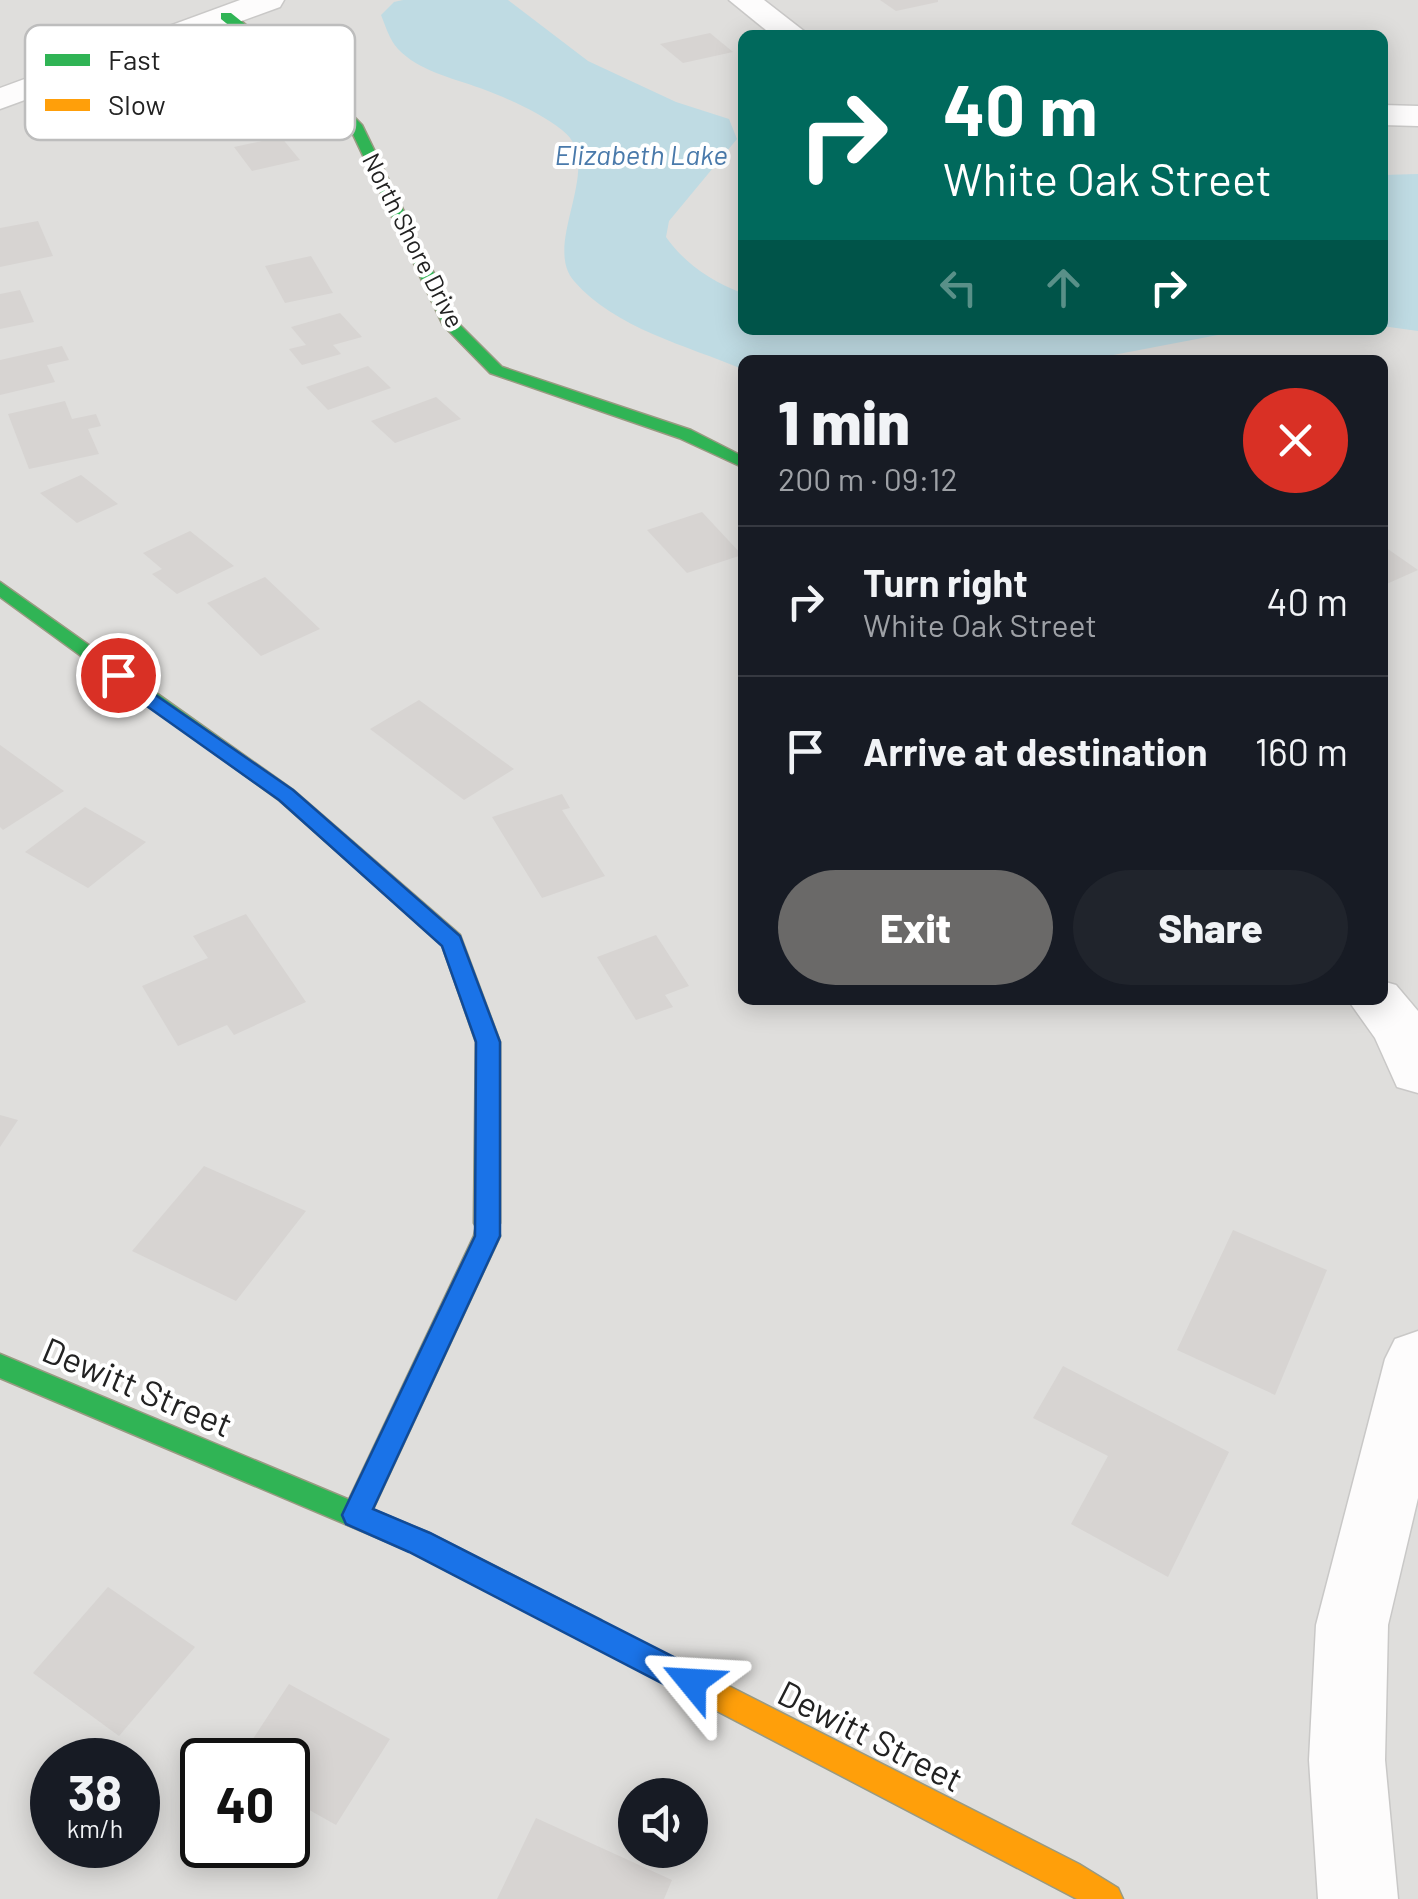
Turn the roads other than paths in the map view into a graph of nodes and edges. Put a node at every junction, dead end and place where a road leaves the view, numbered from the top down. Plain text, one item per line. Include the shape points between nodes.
1 (269, 0) edge
2 (744, 0) edge
3 (226, 16) junction
4 (201, 25) edge
5 (237, 25) edge
6 (786, 30) edge
7 (25, 90) edge
8 (0, 99) edge
9 (1388, 115) edge
10 (1418, 116) edge
11 (355, 127) edge
12 (738, 460) edge
13 (0, 588) edge
14 (1380, 1005) edge
15 (1418, 1071) edge
16 (1418, 1359) edge
17 (0, 1366) edge
18 (356, 1515) junction
19 (1107, 1899) edge
20 (1358, 1899) edge

1 - 3 street
2 - 6 street
3 - 4 street
3 - 5 street, North Shore Drive
7 - 8 street
9 - 10 street
11 - 12 street, North Shore Drive via 451,325 496,370 685,434
13 - 18 street via 286,795 452,942 488,1042 488,1236
14 - 15 street
16 - 20 street via 1352,1625 1346,1760
17 - 18 street, Dewitt Street
18 - 19 street, Dewitt Street

